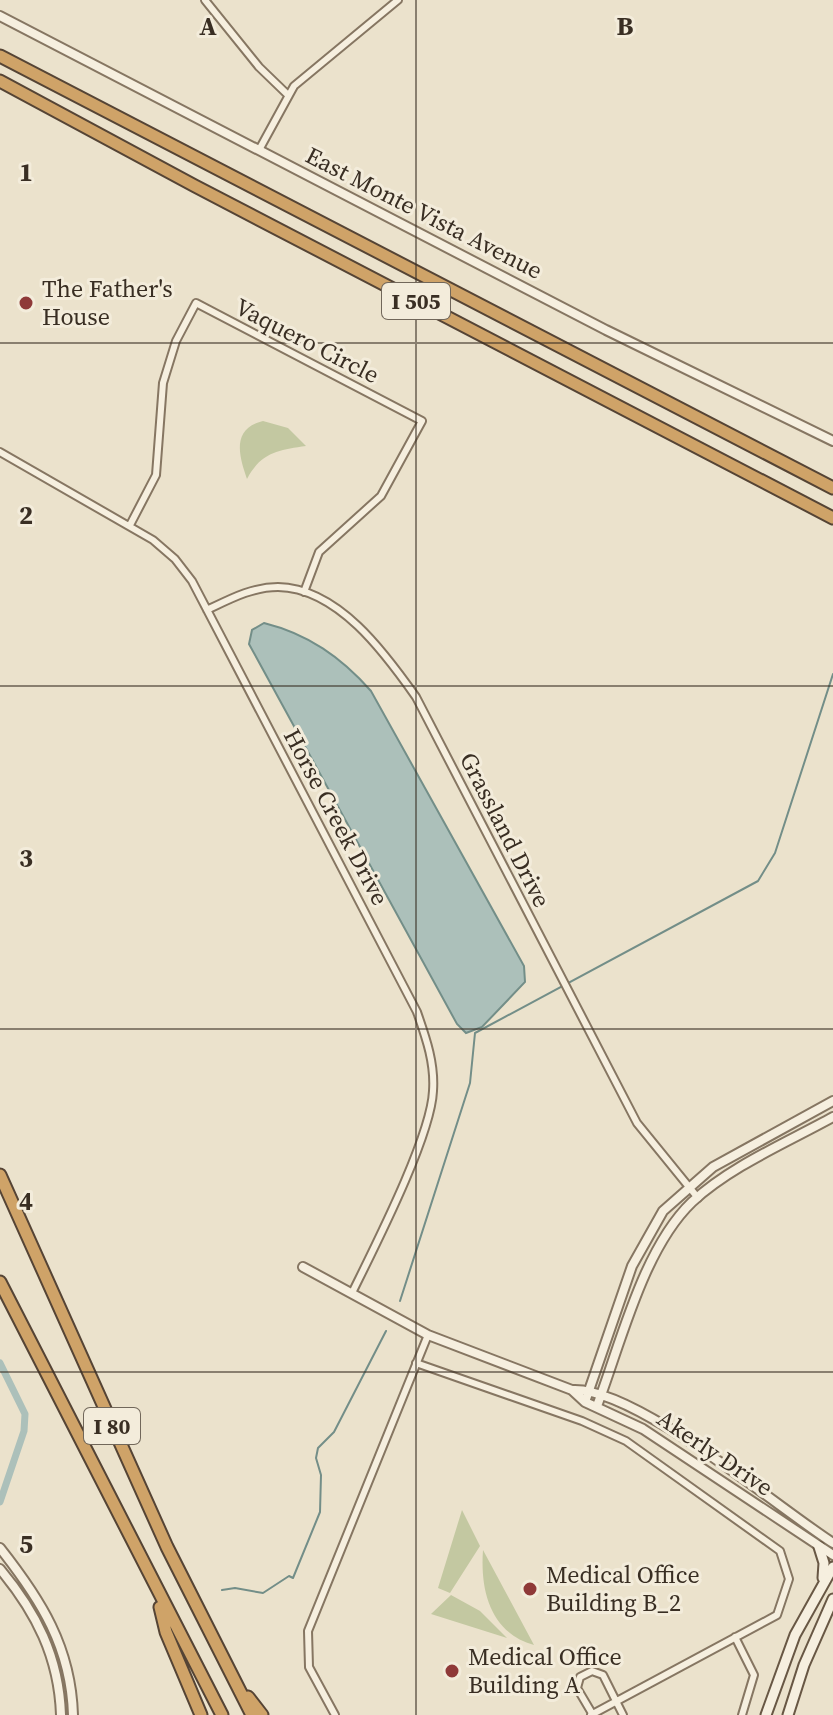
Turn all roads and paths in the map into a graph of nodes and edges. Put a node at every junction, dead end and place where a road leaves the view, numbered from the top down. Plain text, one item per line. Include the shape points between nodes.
1 (205, 0) edge
2 (398, 0) edge
3 (0, 16) edge
4 (0, 56) edge
5 (0, 81) edge
6 (288, 95) junction
7 (259, 150) junction
8 (833, 441) edge
9 (0, 452) edge
10 (833, 488) edge
11 (833, 518) edge
12 (130, 525) junction
13 (304, 592) junction
14 (207, 610) junction
15 (833, 1101) edge
16 (833, 1117) edge
17 (0, 1175) edge
18 (688, 1185) junction
19 (698, 1198) junction
20 (303, 1267) dead end
21 (0, 1282) edge
22 (352, 1293) junction
23 (428, 1335) junction
24 (416, 1363) junction
25 (589, 1389) junction
26 (572, 1390) junction
27 (601, 1394) junction
28 (585, 1402) junction
29 (597, 1406) junction
30 (833, 1543) edge
31 (819, 1547) junction
32 (0, 1548) edge
33 (833, 1555) edge
34 (833, 1567) edge
35 (0, 1569) edge
36 (824, 1582) junction
37 (157, 1591) junction
38 (833, 1599) edge
39 (735, 1637) junction
40 (230, 1674) junction
41 (616, 1702) junction
42 (61, 1715) edge
43 (73, 1715) edge
44 (201, 1715) edge
45 (222, 1715) edge
46 (252, 1715) edge
47 (262, 1715) edge
48 (335, 1715) edge
49 (593, 1715) edge
50 (623, 1715) edge
51 (742, 1715) edge
52 (766, 1715) edge
53 (788, 1715) edge

1 - 6 street
2 - 6 street
3 - 7 street, East Monte Vista Avenue
4 - 10 highway, I 505
5 - 11 highway, I 505
6 - 7 street
7 - 8 street, East Monte Vista Avenue
9 - 12 street, Horse Creek Drive
12 - 13 street, Vaquero Circle via 156,475 163,383 196,303 422,421 381,496 319,552
12 - 14 street, Horse Creek Drive via 175,559
13 - 14 street, Grassland Drive via 279,587 244,592
13 - 18 street, Grassland Drive via 338,609 416,697 637,1123
14 - 22 street, Horse Creek Drive via 417,1012 431,1051 433,1092 421,1138
15 - 18 street
16 - 19 street via 715,1183
17 - 40 highway, I 80 via 167,1547
18 - 19 street, Grassland Drive
18 - 25 street via 663,1211 632,1266
19 - 27 street via 663,1239
20 - 22 street, Akerly Drive
21 - 37 highway, I 80
22 - 23 street, Akerly Drive
23 - 24 street
23 - 26 street, Akerly Drive
24 - 39 street via 626,1441 772,1542 787,1567 787,1594 777,1615
24 - 48 street via 308,1631 309,1667
25 - 26 street, Akerly Drive
25 - 27 street, Akerly Drive
25 - 28 street
26 - 28 street, Akerly Drive
27 - 29 street
27 - 30 street, Akerly Drive via 658,1423
28 - 29 street, Akerly Drive
29 - 31 street, Akerly Drive via 643,1429
31 - 33 street, Akerly Drive
31 - 36 main road
32 - 43 street via 33,1588 58,1636 71,1682
34 - 36 main road
35 - 42 street via 34,1615 47,1643
36 - 52 main road via 787,1655
37 - 44 highway via 166,1632
37 - 45 highway, I 80
38 - 53 main road
39 - 41 street
39 - 51 street via 754,1675
40 - 46 highway, I 80
40 - 47 highway
41 - 49 street
41 - 49 street via 603,1675 592,1671 580,1677 577,1688
41 - 50 street

